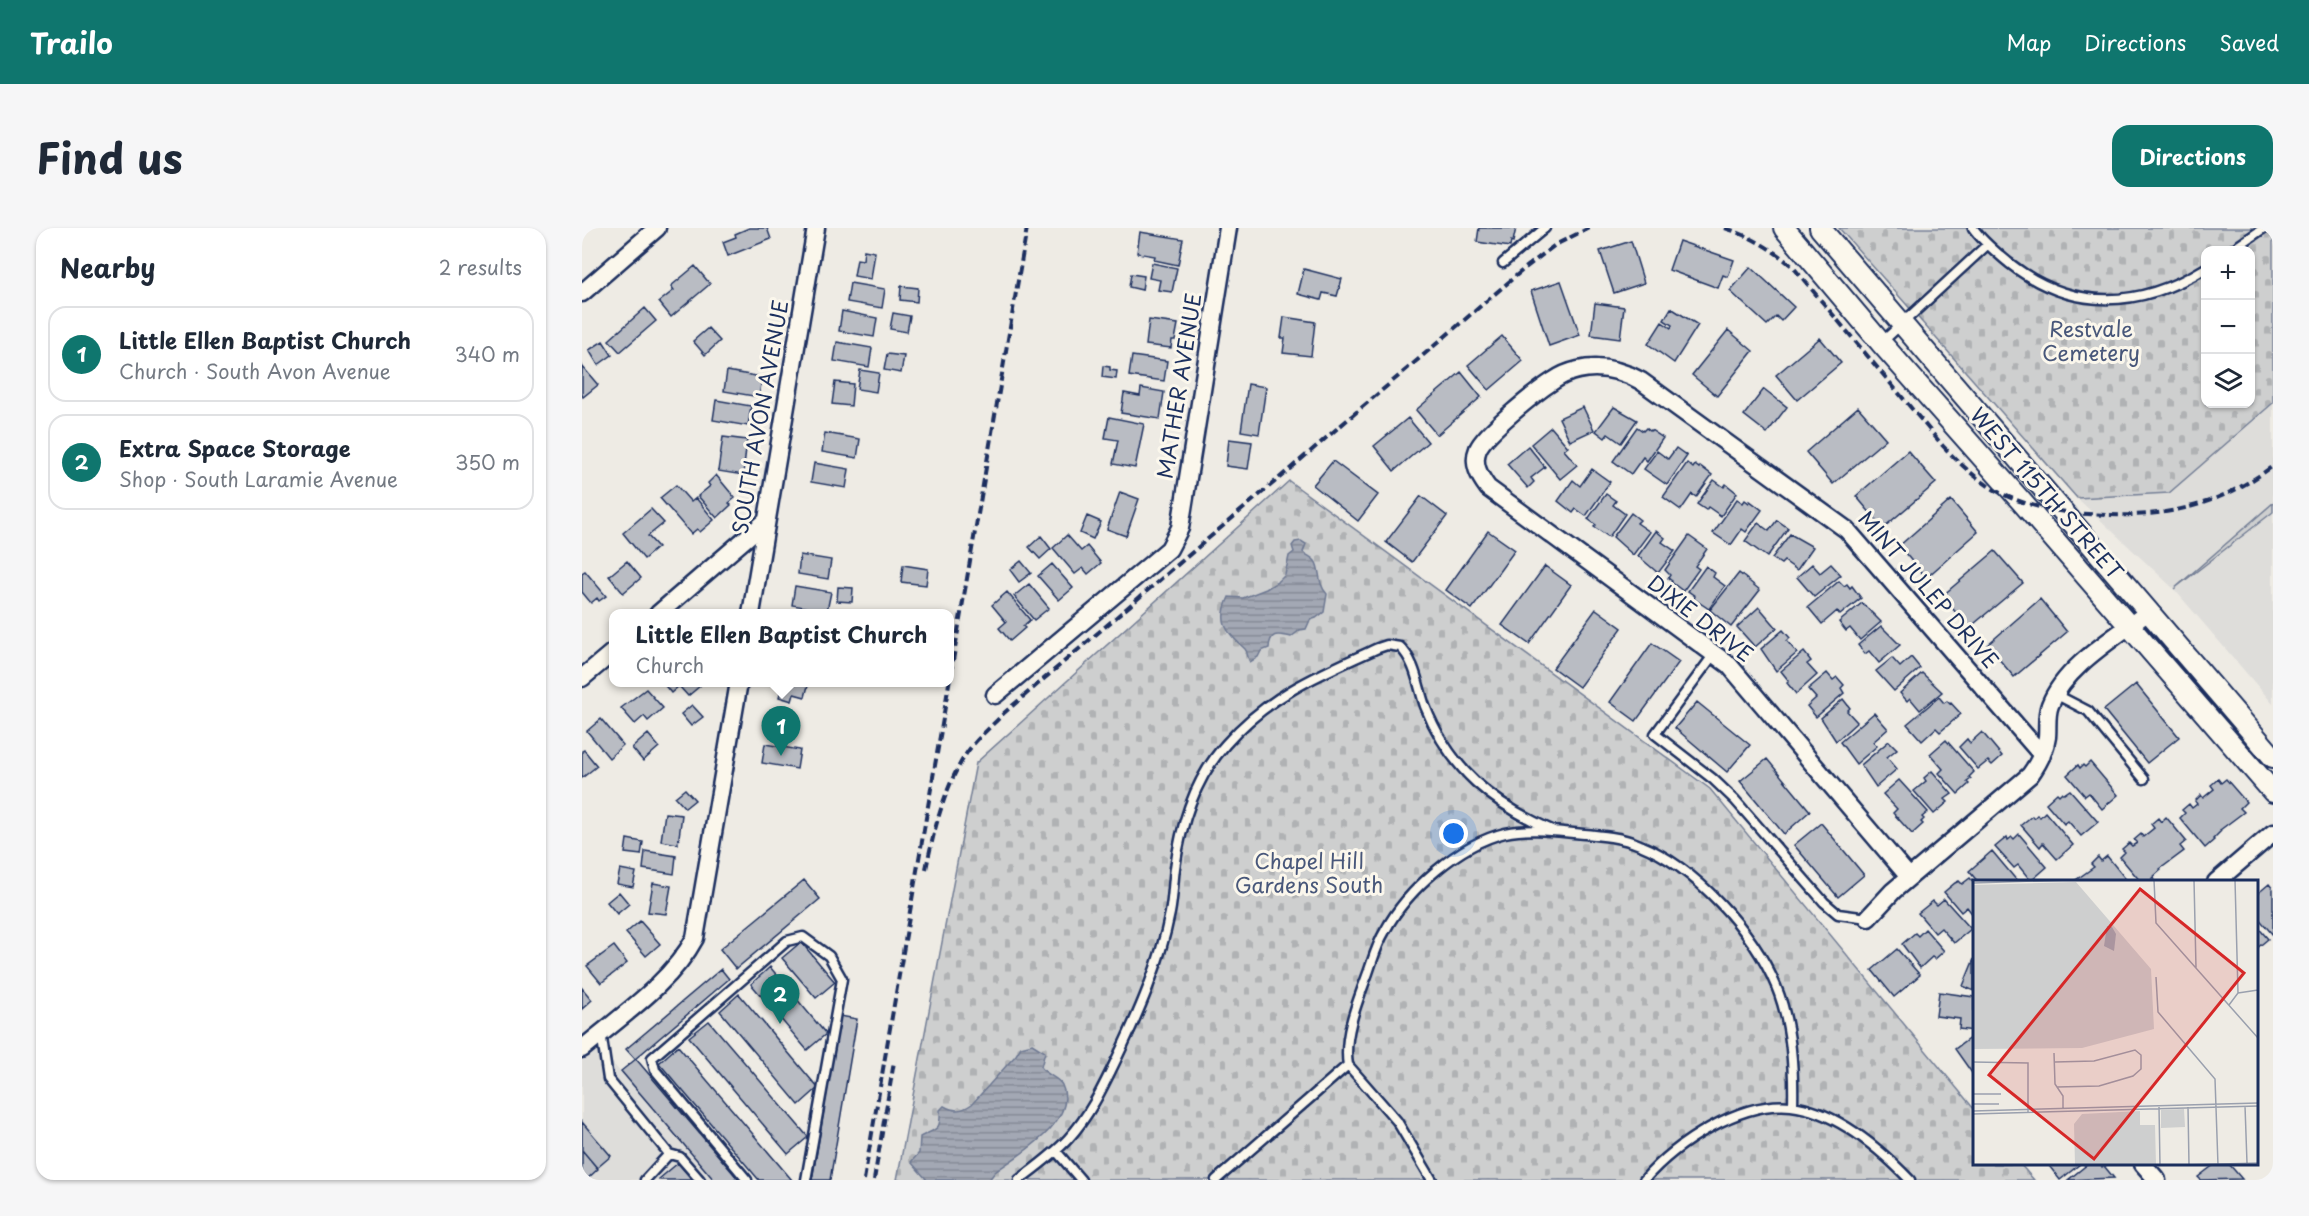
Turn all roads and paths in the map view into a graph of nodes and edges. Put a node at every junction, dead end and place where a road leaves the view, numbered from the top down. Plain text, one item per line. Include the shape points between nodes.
1 (657, 228) edge
2 (816, 228) edge
3 (1228, 228) edge
4 (1545, 228) edge
5 (1784, 228) edge
6 (1820, 228) edge
7 (1973, 228) edge
8 (2264, 228) edge
9 (1987, 245) junction
10 (2238, 246) edge
11 (1503, 264) dead end
12 (2201, 270) edge
13 (582, 293) edge
14 (1901, 323) junction
15 (1881, 343) junction
16 (1482, 480) joint
17 (766, 521) junction
18 (664, 609) edge
19 (752, 609) edge
20 (2148, 612) junction
21 (2130, 626) junction
22 (1714, 654) junction
23 (609, 655) edge
24 (582, 678) edge
25 (738, 687) edge
26 (2055, 694) junction
27 (995, 695) dead end
28 (2042, 755) junction
29 (2273, 758) edge
30 (2144, 779) dead end
31 (2273, 792) edge
32 (1554, 831) junction
33 (2273, 833) edge
34 (1909, 877) junction
35 (2218, 880) edge
36 (1868, 918) joint
37 (601, 1032) junction
38 (582, 1049) edge
39 (1348, 1065) junction
40 (1793, 1106) junction
41 (1056, 1151) junction
42 (669, 1154) junction
43 (2144, 1165) edge
44 (645, 1180) edge
45 (700, 1180) edge
46 (747, 1180) edge
47 (806, 1180) edge
48 (1019, 1180) edge
49 (1081, 1180) edge
50 (1216, 1180) edge
51 (1432, 1180) edge
52 (1644, 1180) edge
53 (1910, 1180) edge
54 (2157, 1180) edge

1 - 13 street
2 - 17 street, SOUTH AVON AVENUE
3 - 27 street, MATHER AVENUE via 1180,528 1169,549
4 - 11 lane
5 - 15 street, WEST 115TH STREET
6 - 14 street, WEST 115TH STREET
7 - 9 lane
8 - 10 lane
9 - 12 lane via 2034,281 2091,299 2155,294
9 - 14 lane
14 - 15 lane
14 - 20 street, WEST 115TH STREET
15 - 21 street, WEST 115TH STREET
16 - 22 street, DIXIE DRIVE via 1494,493
16 - 28 street, MINT JULEP DRIVE via 1476,459 1484,440 1554,380 1580,369 1605,368 1641,381 1847,530
17 - 18 street
17 - 19 street, SOUTH AVON AVENUE
20 - 21 street
20 - 29 street, WEST 115TH STREET
21 - 26 street via 2075,669
21 - 31 street, WEST 115TH STREET
22 - 34 street, DIXIE DRIVE via 1737,673
22 - 36 lane via 1655,734 1735,800 1824,902 1838,914
23 - 24 street
25 - 37 street via 695,938 665,979
26 - 28 street via 2049,707
26 - 30 lane via 2088,711
28 - 34 street via 2024,781
32 - 39 lane via 1507,832 1469,848 1434,874 1405,903 1384,932 1367,975 1349,1036
32 - 40 lane via 1606,836 1640,845 1675,864 1722,906 1754,947 1782,1001
32 - 41 lane via 1497,800 1455,762 1433,724 1409,658 1400,647 1378,648 1286,692 1225,745 1203,778 1182,826 1170,913 1150,983 1094,1106
33 - 35 street
34 - 36 street
37 - 38 street
37 - 42 lane via 609,1078
39 - 50 lane
39 - 51 lane via 1396,1121
40 - 52 lane via 1746,1113 1705,1130 1671,1152
40 - 53 lane via 1835,1121 1873,1147
41 - 48 lane
41 - 49 lane
42 - 44 lane
42 - 45 lane via 680,1157
43 - 54 street
46 - 47 lane via 654,1070 652,1058 787,941 803,937 829,956 842,979

